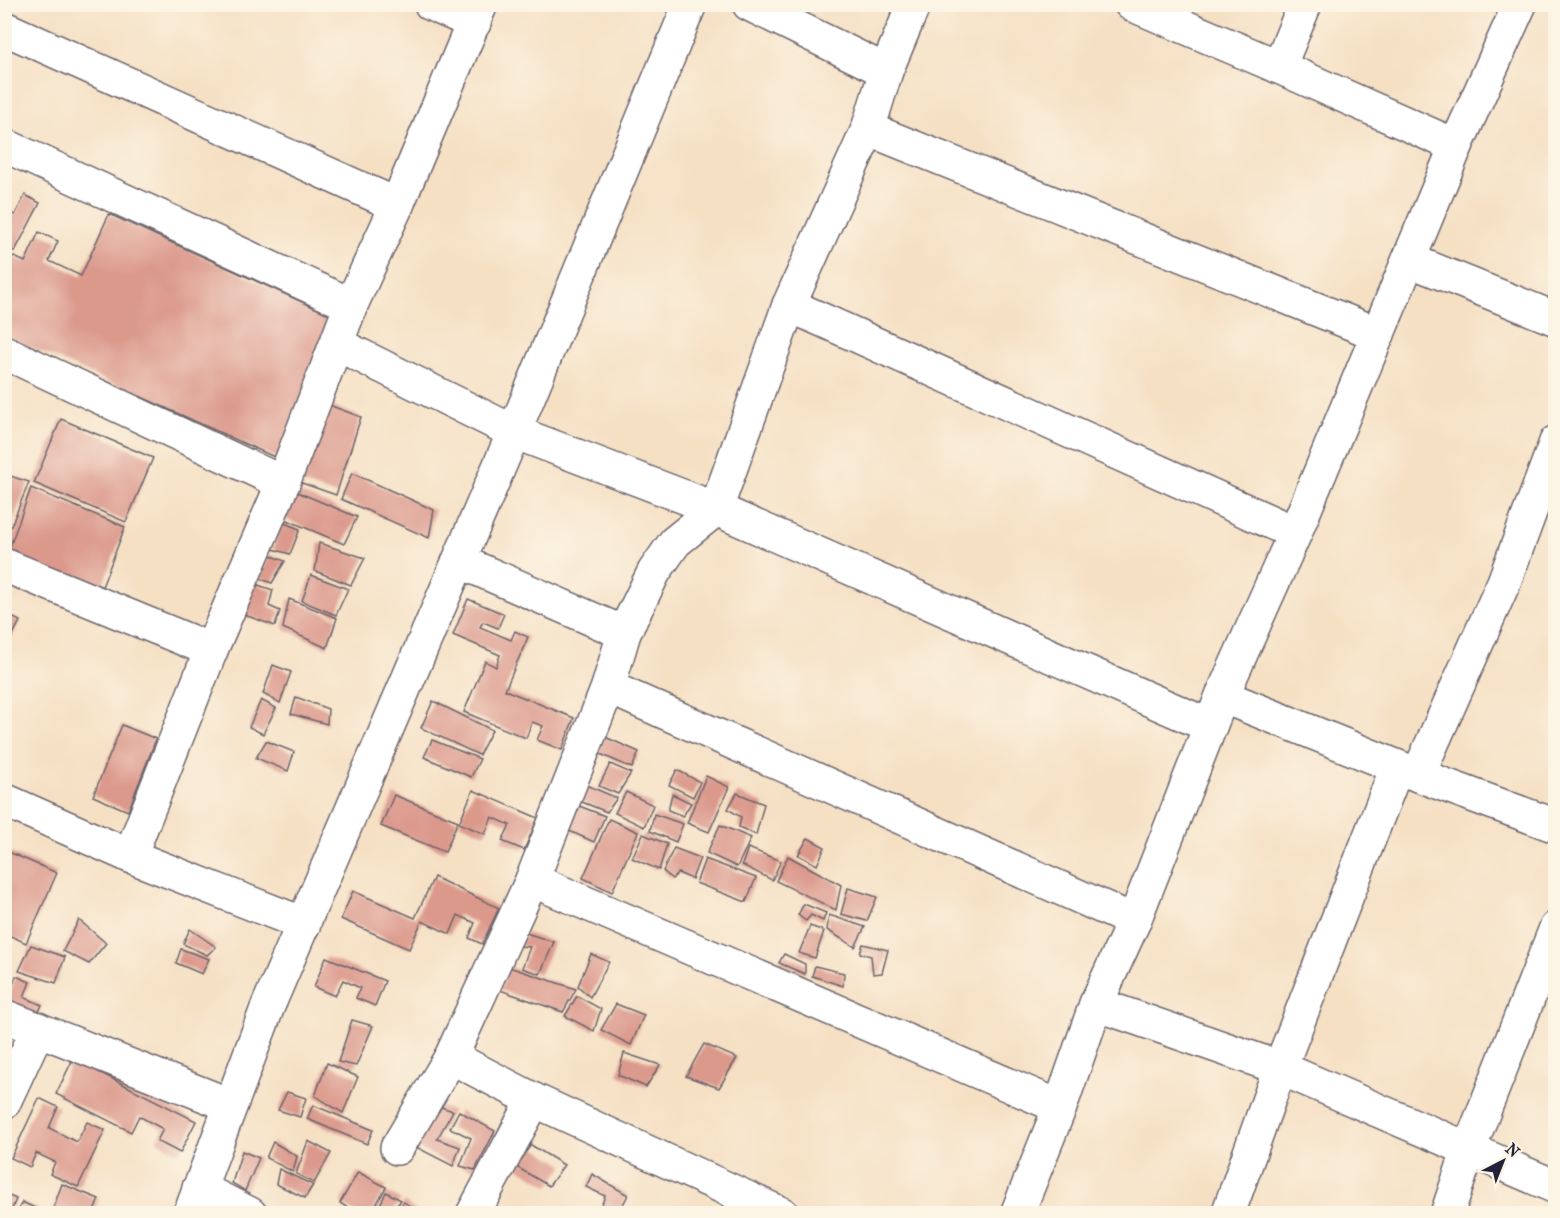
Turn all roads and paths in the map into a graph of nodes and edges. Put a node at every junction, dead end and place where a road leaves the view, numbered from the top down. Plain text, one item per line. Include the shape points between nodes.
1 (430, 4) edge
2 (690, 4) edge
3 (748, 4) edge
4 (914, 4) edge
5 (1131, 4) edge
6 (1305, 4) edge
7 (1520, 4) edge
8 (477, 14) edge
9 (4, 28) edge
10 (1279, 67) junction
11 (886, 71) junction
12 (868, 129) junction
13 (4, 145) edge
14 (1456, 146) junction
15 (397, 205) junction
16 (1409, 260) junction
17 (351, 305) junction
18 (789, 305) junction
19 (1556, 319) edge
20 (1378, 334) junction
21 (337, 344) junction
22 (4, 352) edge
23 (514, 432) junction
24 (1556, 442) edge
25 (283, 483) junction
26 (716, 509) junction
27 (1295, 533) junction
28 (459, 561) junction
29 (4, 565) edge
30 (624, 633) junction
31 (211, 650) junction
32 (608, 687) junction
33 (1216, 711) junction
34 (1408, 771) junction
35 (4, 800) edge
36 (1556, 826) edge
37 (130, 856) junction
38 (532, 880) junction
39 (1134, 921) junction
40 (304, 924) junction
41 (1556, 928) edge
42 (1096, 1005) junction
43 (4, 1016) edge
44 (38, 1029) junction
45 (452, 1058) junction
46 (1280, 1068) junction
47 (534, 1100) junction
48 (4, 1102) edge
49 (230, 1105) junction
50 (1059, 1107) junction
51 (397, 1148) dead end
52 (1469, 1149) junction
53 (1556, 1187) edge
54 (194, 1201) edge
55 (250, 1214) edge
56 (473, 1214) edge
57 (782, 1214) edge
58 (1017, 1214) edge
59 (1228, 1214) edge
60 (1447, 1214) edge

1 - 8 street
2 - 23 street
3 - 11 street
4 - 11 street
5 - 10 street
6 - 10 street
7 - 14 street
8 - 15 street
9 - 15 street
10 - 14 street
11 - 12 street
12 - 18 street
12 - 20 street
13 - 17 street
14 - 16 street
15 - 17 street
16 - 19 street
16 - 20 street
17 - 21 street
18 - 26 street
18 - 27 street
20 - 27 street
21 - 23 street
21 - 25 street
22 - 25 street
23 - 26 street
23 - 28 street
24 - 34 street via 1504,582
25 - 31 street
26 - 30 street via 675,542 654,572
26 - 33 street
27 - 33 street
28 - 30 street
28 - 40 street
29 - 31 street
30 - 32 street
31 - 37 street
32 - 38 street
32 - 39 street
33 - 34 street
33 - 39 street
34 - 36 street
34 - 46 street
35 - 37 street
37 - 40 street
38 - 45 street
38 - 50 street
39 - 42 street
40 - 49 street
41 - 52 street
42 - 46 street
42 - 50 street
43 - 44 street
44 - 48 street
44 - 49 street
45 - 47 street
45 - 51 street
46 - 52 street
46 - 59 street
47 - 56 street
47 - 57 street
49 - 54 street
50 - 58 street
52 - 53 street
52 - 60 street
54 - 55 street

